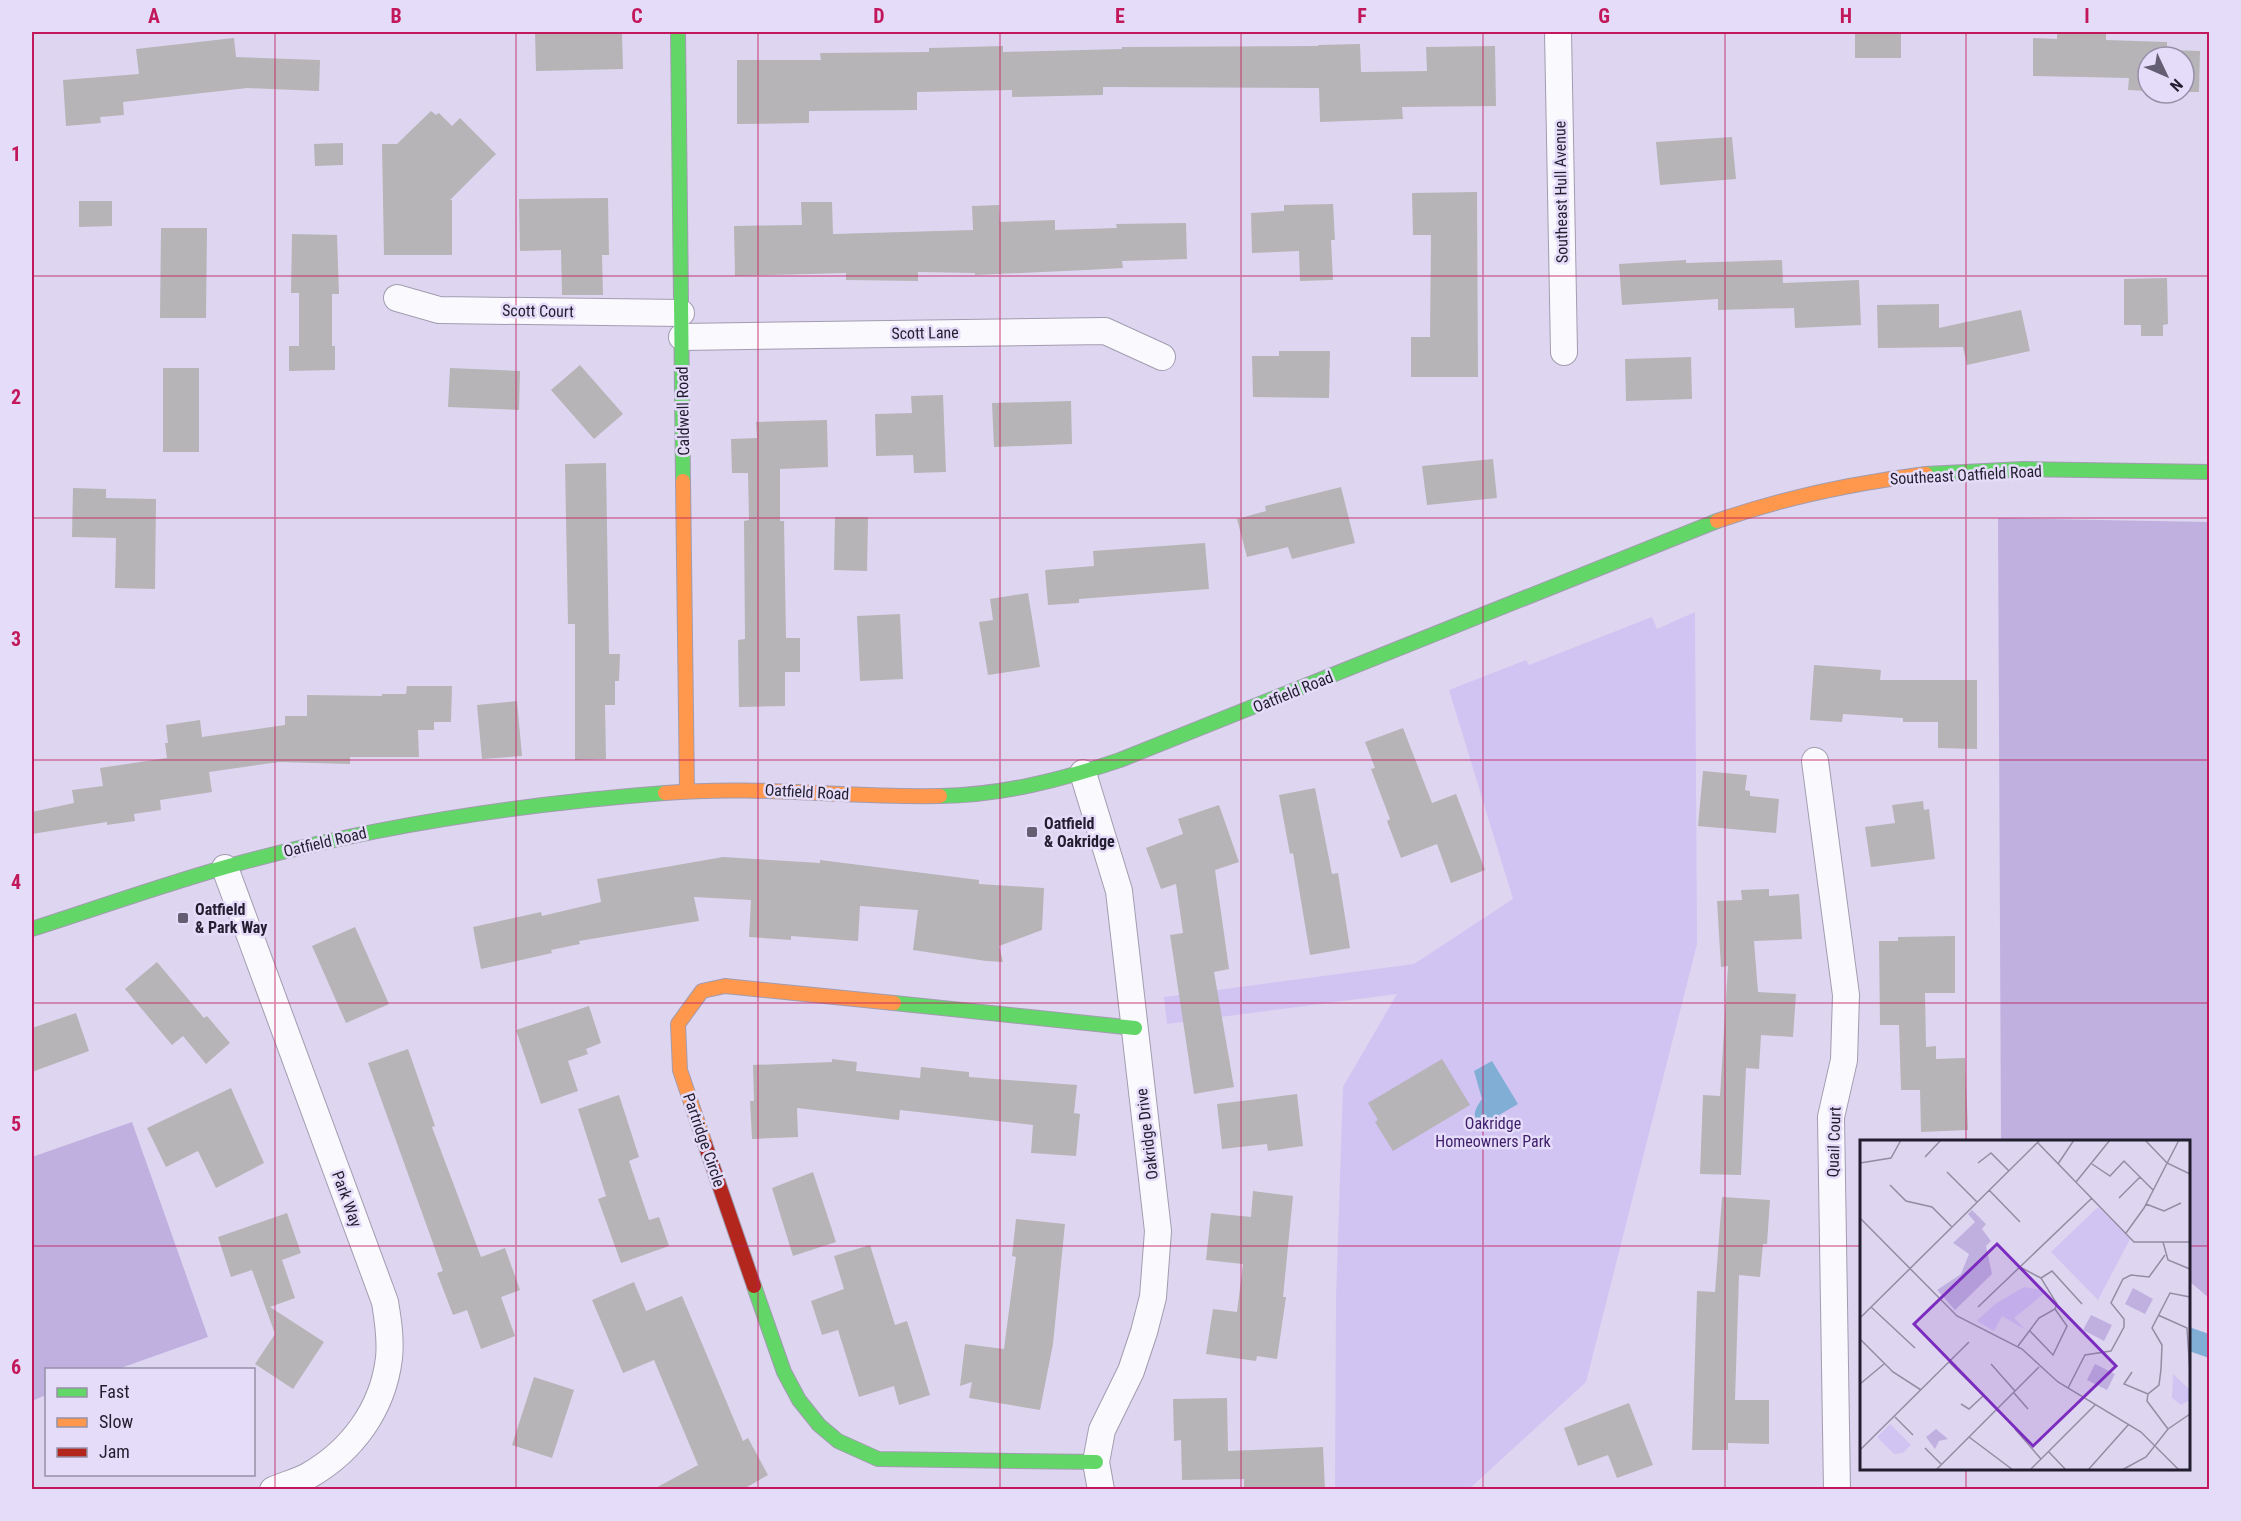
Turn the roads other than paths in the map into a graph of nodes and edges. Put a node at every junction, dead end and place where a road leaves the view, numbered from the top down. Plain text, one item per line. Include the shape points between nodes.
1 (678, 32) edge
2 (1558, 32) edge
3 (397, 298) dead end
4 (682, 325) junction
5 (1564, 352) dead end
6 (1162, 357) dead end
7 (2210, 472) edge
8 (1560, 583) joint
9 (1815, 761) dead end
10 (1083, 773) junction
11 (687, 791) junction
12 (225, 868) junction
13 (32, 929) edge
14 (1135, 1028) junction
15 (1096, 1462) junction
16 (273, 1490) edge
17 (1101, 1490) edge
18 (1837, 1490) edge

1 - 4 main road, Caldwell Road
2 - 5 street, Southeast Hull Avenue
3 - 4 street, Scott Court via 439,310
4 - 6 street, Scott Lane via 1105,331
4 - 11 main road, Caldwell Road
7 - 8 main road, Southeast Oatfield Road via 1994,471 1920,474 1839,486 1741,513
8 - 10 main road, Oatfield Road
9 - 18 street, Quail Court via 1846,995 1844,1060 1831,1116
10 - 11 main road, Oatfield Road via 1014,790 953,796 765,789
10 - 14 street, Oakridge Drive via 1119,891
11 - 12 main road, Oatfield Road via 489,812 376,830
12 - 13 main road, Oatfield Road
12 - 16 street, Park Way via 385,1302 389,1331 383,1386 356,1437 335,1458 306,1477
14 - 15 street, Oakridge Drive via 1158,1232 1156,1268 1144,1332 1131,1371 1102,1430
14 - 15 main road, Partridge Circle via 725,986 702,991 678,1024 680,1070 784,1372 819,1425 838,1441 878,1459
15 - 17 street, Oakridge Drive

